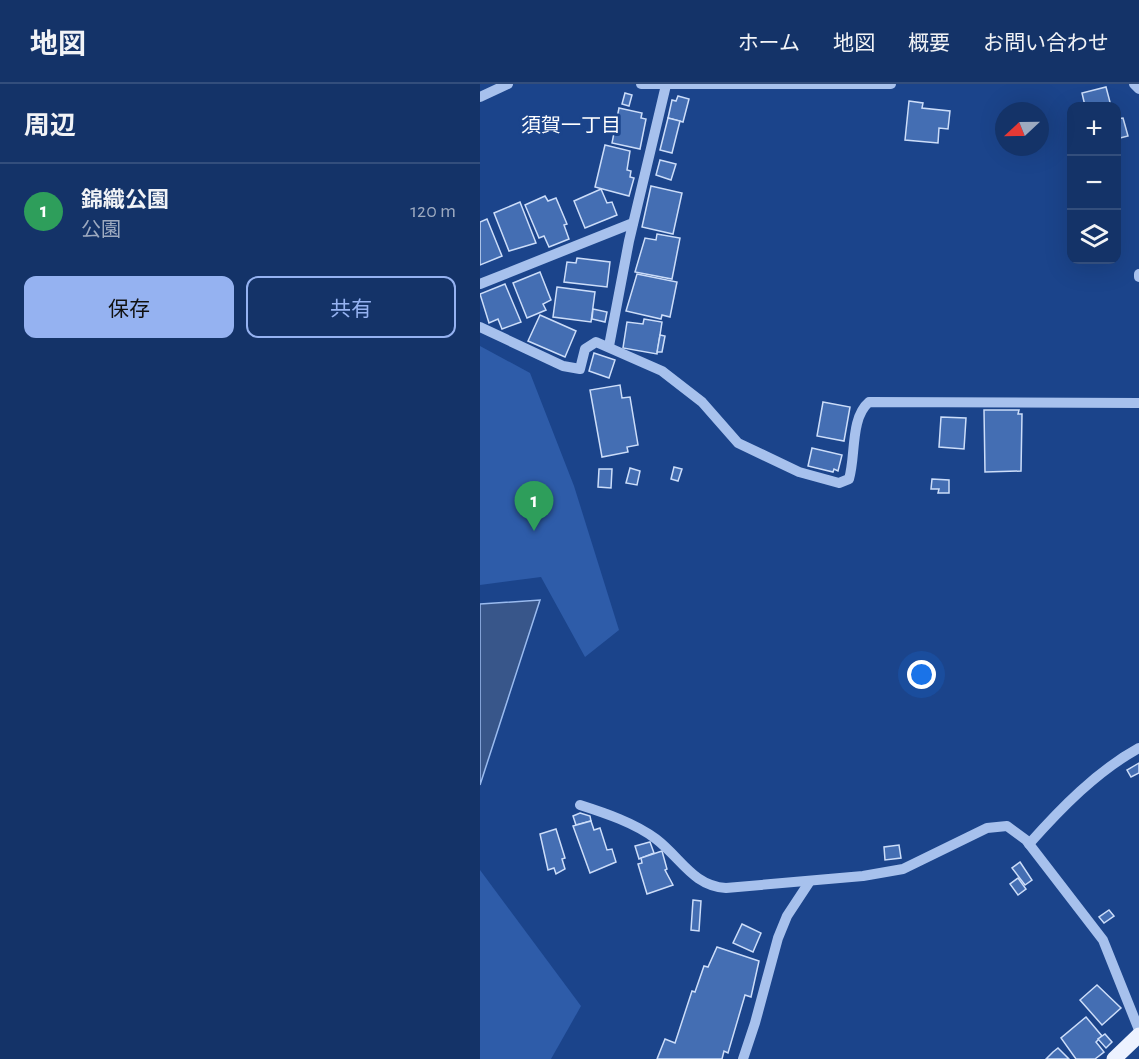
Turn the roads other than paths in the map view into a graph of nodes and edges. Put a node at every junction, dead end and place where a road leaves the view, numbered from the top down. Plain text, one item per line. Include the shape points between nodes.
1 (641, 84) edge
2 (891, 84) edge
3 (1134, 84) edge
4 (501, 85) edge
5 (666, 85) edge
6 (1139, 89) edge
7 (480, 97) edge
8 (633, 223) junction
9 (480, 284) edge
10 (480, 327) edge
11 (609, 346) junction
12 (1139, 403) edge
13 (1139, 748) edge
14 (580, 805) dead end
15 (1029, 844) junction
16 (810, 881) junction
17 (1139, 1030) edge
18 (1139, 1035) edge
19 (743, 1059) edge
20 (1114, 1059) edge

1 - 5 street
2 - 5 street
3 - 6 street
4 - 7 street
5 - 8 street
8 - 9 street
8 - 11 street
10 - 11 street via 563,366 580,369 585,349 596,342
11 - 12 street via 662,371 702,402 738,443 799,472 839,483 849,479 859,419 869,402
13 - 15 street via 1104,772
14 - 16 street via 657,839 711,887
15 - 16 street via 1017,831 997,825 903,869
15 - 17 street via 1103,940
16 - 19 street via 777,938
18 - 20 main road

